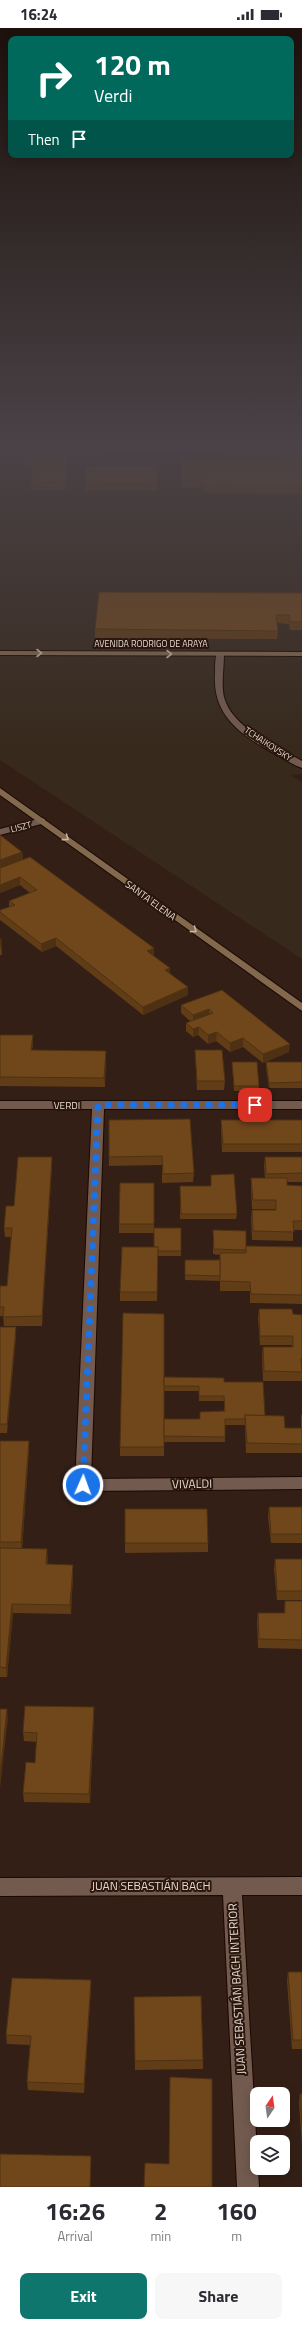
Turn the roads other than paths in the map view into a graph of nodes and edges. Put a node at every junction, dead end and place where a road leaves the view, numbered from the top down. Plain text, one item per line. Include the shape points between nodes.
1 (0, 653) edge
2 (220, 654) junction
3 (302, 654) edge
4 (302, 766) edge
5 (0, 791) edge
6 (42, 821) junction
7 (0, 832) edge
8 (302, 1008) edge
9 (98, 1105) junction
10 (302, 1105) edge
11 (0, 1106) edge
12 (302, 1483) edge
13 (232, 1886) junction
14 (302, 1886) edge
15 (0, 1887) edge
16 (248, 2187) edge

1 -> 2 street, AVENIDA RODRIGO DE ARAYA
2 - 3 street, AVENIDA RODRIGO DE ARAYA
2 - 4 street, TCHAIKOVSKY via 222,702 232,719 250,734
5 - 6 street, SANTA ELENA
6 - 7 street, LISZT
6 -> 8 street, SANTA ELENA
9 - 10 street, VERDI
9 - 11 street, VERDI
9 - 12 street, VIVALDI via 83,1485
13 - 14 street, JUAN SEBASTIÁN BACH
13 - 15 street, JUAN SEBASTIÁN BACH
13 - 16 street, JUAN SEBASTIÁN BACH INTERIOR

